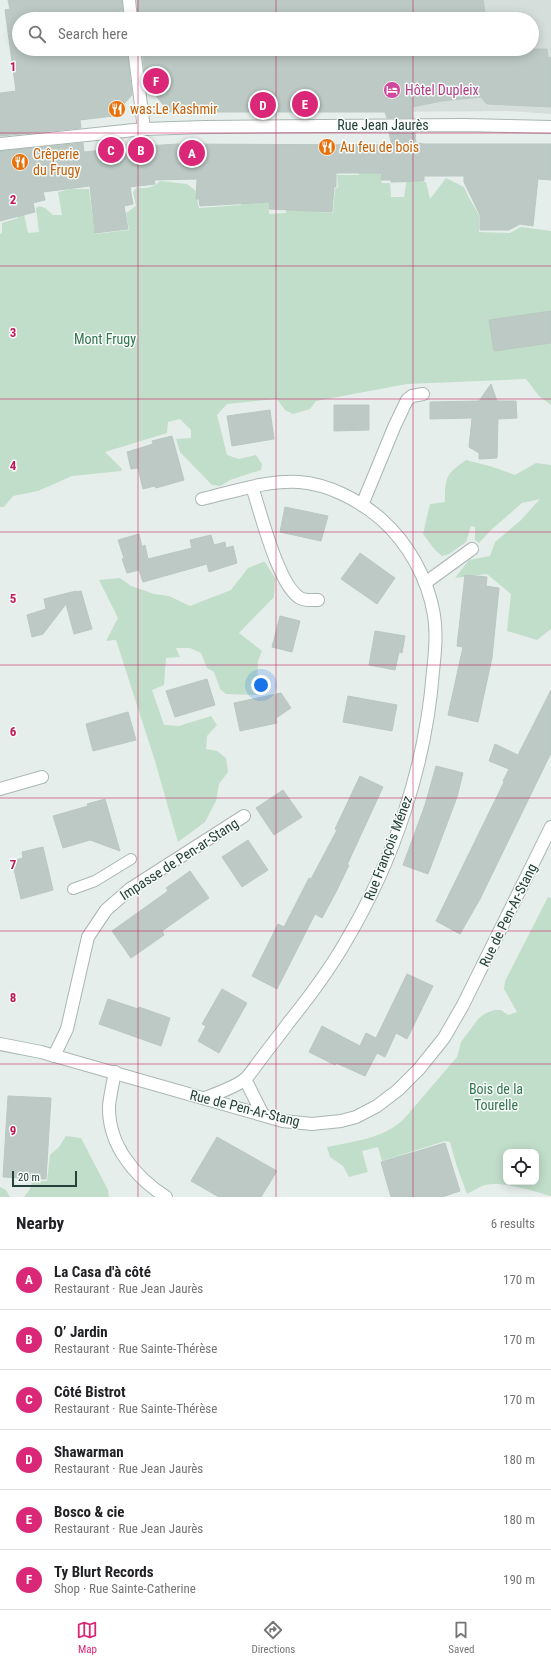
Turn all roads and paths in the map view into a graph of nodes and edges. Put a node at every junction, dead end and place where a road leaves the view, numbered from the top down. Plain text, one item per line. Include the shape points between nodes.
1 (129, 0) edge
2 (130, 12) edge
3 (135, 56) edge
4 (551, 127) edge
5 (144, 129) junction
6 (0, 144) edge
7 (423, 394) dead end
8 (252, 488) junction
9 (202, 500) dead end
10 (362, 505) junction
11 (472, 549) dead end
12 (425, 583) junction
13 (318, 600) dead end
14 (42, 777) dead end
15 (0, 789) edge
16 (244, 816) dead end
17 (551, 827) edge
18 (131, 859) dead end
19 (73, 889) dead end
20 (0, 1044) edge
21 (54, 1056) junction
22 (115, 1072) junction
23 (245, 1079) junction
24 (205, 1098) junction
25 (263, 1115) junction
26 (166, 1197) edge

1 - 2 street
3 - 5 street
4 - 5 street, Rue Jean Jaurès via 237,126
5 - 6 street, Rue Jean Jaurès
7 - 10 street via 407,400
8 - 9 street, Rue François Ménez
8 - 10 street, Rue François Ménez via 273,483 301,482 338,493
8 - 13 street via 277,563 289,587 300,598
10 - 12 street, Rue François Ménez via 401,540 414,559
11 - 12 street
12 - 23 street, Rue François Ménez via 435,623 432,684 421,751 399,826 367,902 347,941 313,991
14 - 15 street
16 - 21 street, Impasse de Pen-ar-Stang via 142,882 106,910 88,937 68,1029
17 - 25 street, Rue de Pen-Ar-Stang via 463,1005 444,1038 420,1069 377,1106 356,1117 312,1124 283,1121
18 - 19 lane via 95,881
20 - 21 street, Rue de Pen-Ar-Stang
21 - 22 street, Rue de Pen-Ar-Stang
22 - 24 street, Rue de Pen-Ar-Stang
22 - 26 street via 109,1106 115,1139 136,1172
23 - 24 street, Rue François Ménez
23 - 25 street
24 - 25 street, Rue de Pen-Ar-Stang

